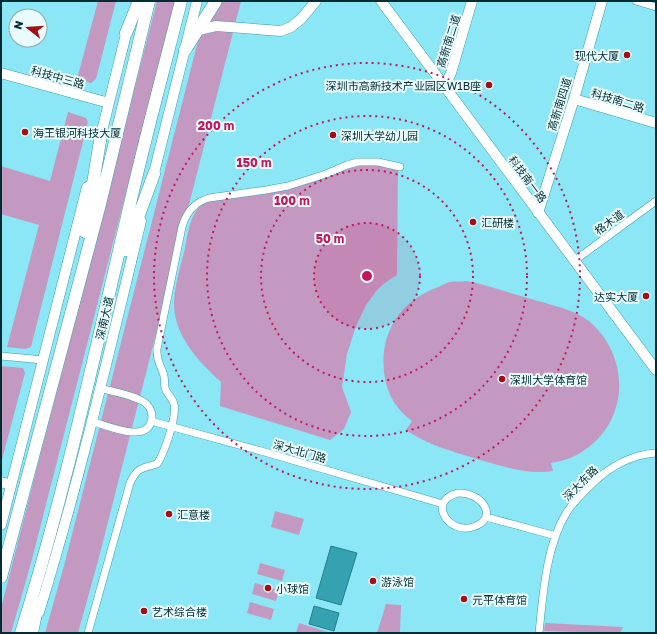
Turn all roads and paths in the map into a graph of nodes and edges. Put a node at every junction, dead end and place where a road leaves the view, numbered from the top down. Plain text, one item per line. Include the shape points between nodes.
1 (134, 1) edge
2 (139, 1) edge
3 (149, 1) edge
4 (181, 1) edge
5 (197, 1) edge
6 (216, 1) edge
7 (316, 1) edge
8 (381, 1) edge
9 (472, 1) edge
10 (602, 1) edge
11 (636, 1) edge
12 (656, 7) edge
13 (198, 30) junction
14 (126, 34) junction
15 (185, 50) junction
16 (1, 73) edge
17 (444, 88) junction
18 (574, 99) junction
19 (109, 104) junction
20 (656, 123) edge
21 (101, 135) junction
22 (400, 167) dead end
23 (154, 174) junction
24 (656, 201) edge
25 (538, 213) junction
26 (574, 261) junction
27 (76, 291) junction
28 (108, 298) junction
29 (1, 356) edge
30 (43, 360) junction
31 (656, 370) edge
32 (100, 388) junction
33 (91, 421) junction
34 (151, 421) junction
35 (171, 426) junction
36 (656, 453) edge
37 (28, 481) junction
38 (1, 482) edge
39 (12, 485) junction
40 (58, 500) junction
41 (443, 504) junction
42 (486, 517) junction
43 (1, 524) edge
44 (556, 536) junction
45 (1, 547) edge
46 (1, 577) edge
47 (21, 633) edge
48 (32, 633) edge
49 (88, 633) edge
50 (539, 633) edge

1 - 14 main road
2 - 14 main road
3 - 27 main road via 99,208
4 - 28 main road, 深南大道
5 - 15 main road
6 - 13 main road
7 - 13 main road via 301,19 281,31 216,26
8 - 17 main road, 科技南一路
9 - 17 main road, 高新南二道 via 451,73
10 - 18 main road, 高新南四道
11 - 12 street
13 - 15 main road
14 - 19 main road
15 - 23 main road
16 - 19 main road, 科技中三路
17 - 25 main road, 科技南一路
18 - 20 main road, 科技南二路
18 - 25 main road, 高新南四道
19 - 21 main road
21 - 27 main road
21 - 30 main road
22 - 35 street via 378,162 358,162 288,186 209,198 192,208 182,227 157,349 157,362 164,376 165,388 174,404
23 - 28 main road
23 - 32 main road
24 - 26 street, 格木道
25 - 26 main road, 科技南一路
26 - 31 main road, 科技南一路
27 - 37 main road
28 - 40 main road, 深南大道
29 - 30 street
30 - 39 main road
32 - 33 main road
32 - 34 street via 144,402 150,408
33 - 34 street via 135,433 143,431
33 - 48 main road
34 - 35 street, 深大北门路
35 - 41 street, 深大北门路
35 - 49 street via 162,457 157,464 142,467 130,483
36 - 44 street, 深大东路 via 640,454 623,461 600,476 567,512
37 - 45 main road
37 - 46 main road
38 - 39 main road
39 - 43 main road
40 - 47 main road, 深南大道
40 - 48 main road
41 - 42 street via 452,495 470,494 484,506
41 - 42 street via 445,517 453,525 472,528
42 - 44 street
44 - 50 street, 深大东路

